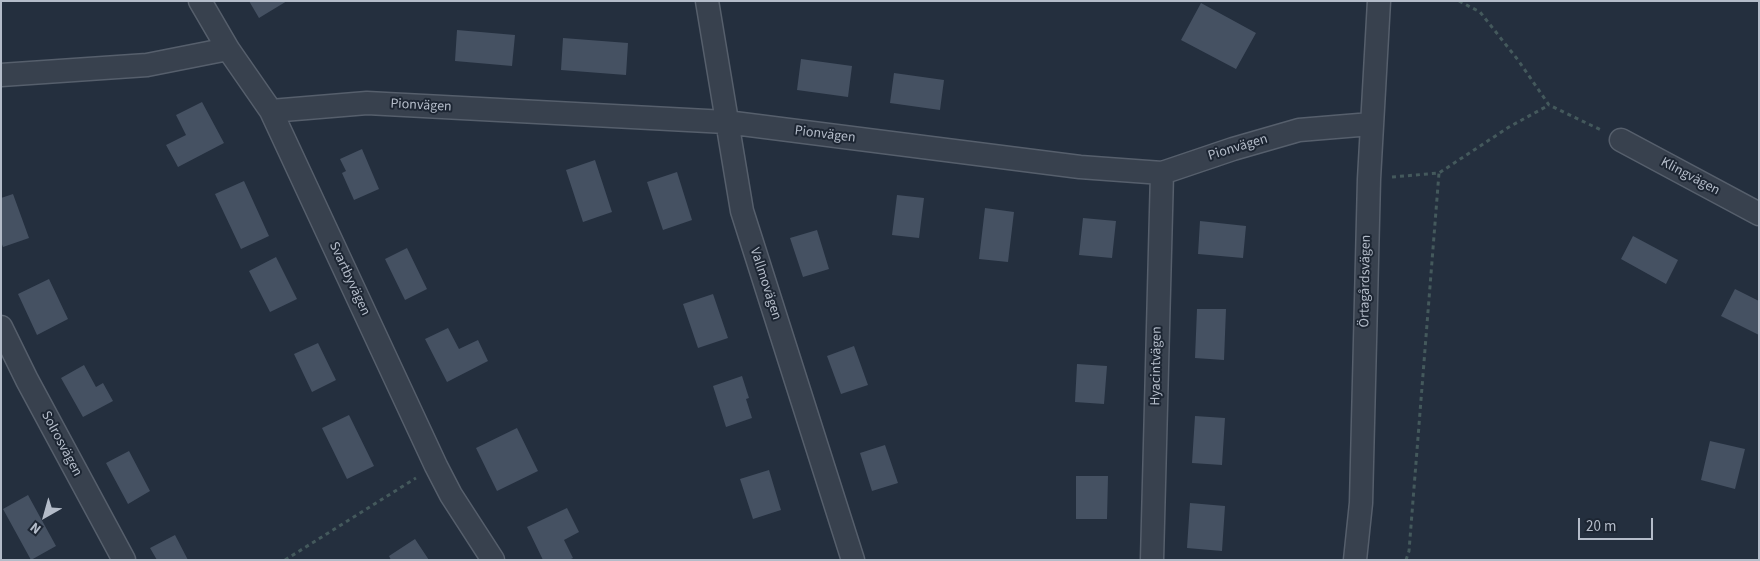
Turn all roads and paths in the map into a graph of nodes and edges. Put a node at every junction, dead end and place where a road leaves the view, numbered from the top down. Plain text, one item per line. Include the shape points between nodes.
1 (200, 1) edge
2 (707, 1) edge
3 (1379, 1) edge
4 (1459, 1) edge
5 (228, 49) junction
6 (1, 75) edge
7 (1549, 105) junction
8 (271, 111) junction
9 (726, 122) junction
10 (1371, 124) junction
11 (1621, 140) joint
12 (1162, 173) junction
13 (1439, 173) junction
14 (1369, 179) junction
15 (1759, 214) edge
16 (1, 327) edge
17 (436, 466) junction
18 (124, 560) edge
19 (286, 560) edge
20 (493, 560) edge
21 (853, 560) edge
22 (1152, 560) edge
23 (1355, 560) edge
24 (1406, 560) edge

1 - 5 street, Svartbyvägen
2 - 9 street, Vallmovägen
3 - 10 street, Örtagårdsvägen
4 - 7 path via 1480,12
5 - 6 street via 148,65
5 - 8 street, Svartbyvägen
7 - 11 path
7 - 13 path
8 - 9 street, Pionvägen via 367,103
8 - 17 street, Svartbyvägen
9 - 12 street, Pionvägen via 1080,167
9 - 21 street, Vallmovägen via 742,211
10 - 12 street, Pionvägen via 1299,130
10 - 14 street, Örtagårdsvägen
11 - 15 street, Klingvägen
12 - 22 street, Hyacintvägen
13 - 14 path
13 - 24 path via 1410,551
14 - 23 street, Örtagårdsvägen via 1361,503
16 - 18 street, Solrosvägen
17 - 19 path
17 - 20 street, Svartbyvägen

